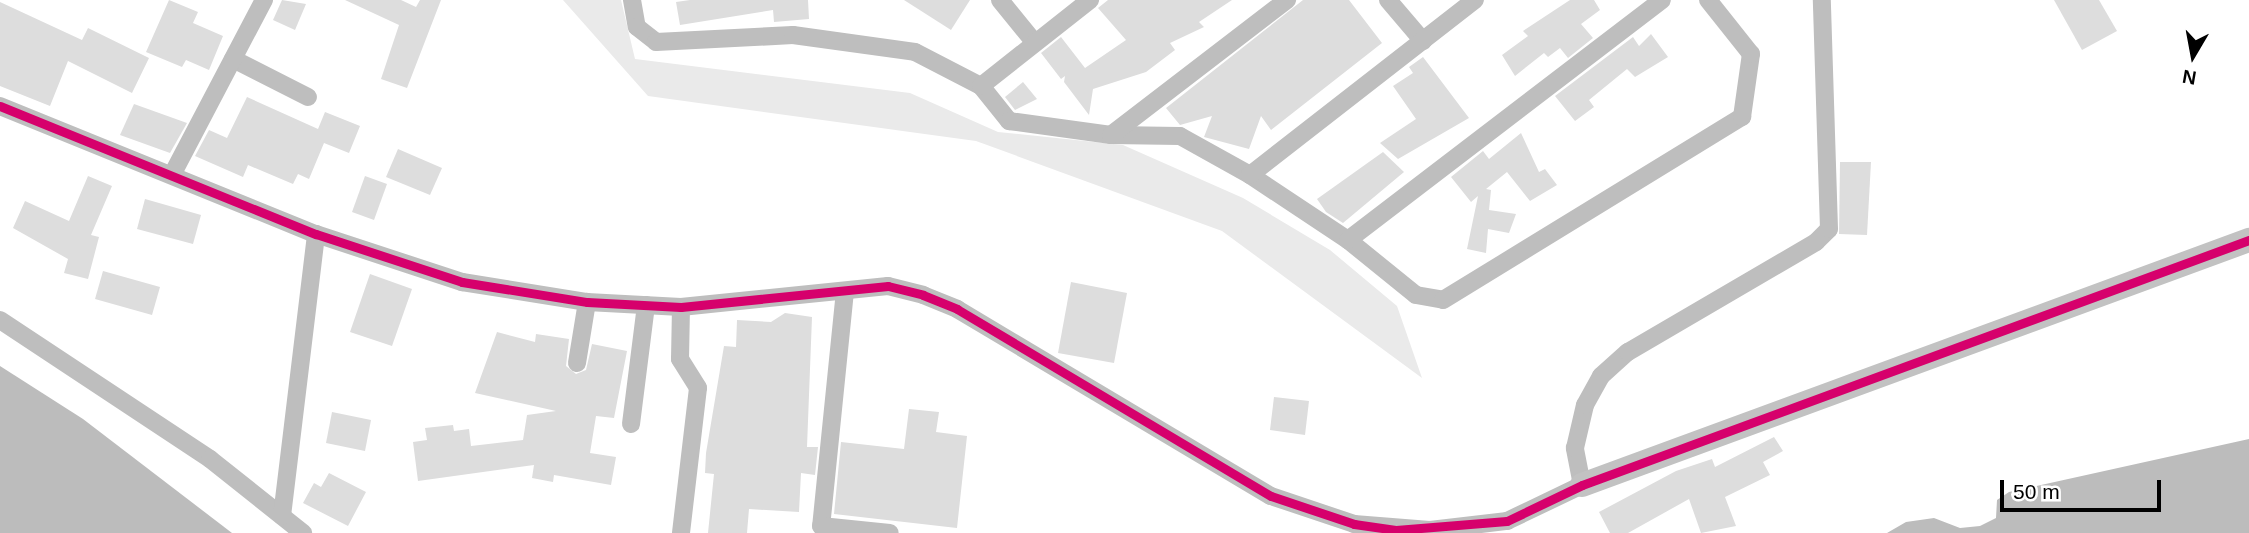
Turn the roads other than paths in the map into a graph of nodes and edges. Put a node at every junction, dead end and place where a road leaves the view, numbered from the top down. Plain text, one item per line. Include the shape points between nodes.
1 (264, 0) edge
2 (632, 0) edge
3 (1000, 0) edge
4 (1090, 0) edge
5 (1287, 0) edge
6 (1388, 0) edge
7 (1475, 0) edge
8 (1662, 0) edge
9 (1708, 0) edge
10 (1822, 0) edge
11 (1423, 41) junction
12 (1035, 43) junction
13 (233, 59) junction
14 (981, 86) junction
15 (308, 97) dead end
16 (0, 106) edge
17 (1111, 135) junction
18 (172, 175) junction
19 (1251, 175) junction
20 (316, 234) junction
21 (1348, 240) junction
22 (2249, 240) edge
23 (845, 291) junction
24 (587, 302) junction
25 (646, 305) junction
26 (681, 307) junction
27 (0, 320) edge
28 (578, 363) dead end
29 (631, 424) dead end
30 (1582, 485) junction
31 (282, 516) junction
32 (1510, 527) edge
33 (303, 533) edge
34 (681, 533) edge
35 (890, 533) edge

1 - 13 street
2 - 14 street via 637,27 656,42 820,39 915,52
3 - 12 street
4 - 12 street
5 - 17 street
6 - 11 street
7 - 11 street
8 - 21 street
9 - 21 street via 1751,54 1742,117 1443,300 1416,295
10 - 30 street via 1829,229 1816,242 1628,352 1601,376 1585,405 1575,448
11 - 19 street
12 - 14 street
13 - 15 street
13 - 18 street
14 - 17 street via 1009,121
16 - 18 street
17 - 19 street via 1180,136
18 - 20 street
19 - 21 street
20 - 24 street via 461,282
20 - 31 street
22 - 30 street
23 - 26 street
23 - 32 street via 888,286 957,309 1271,496 1316,514 1395,530
23 - 35 street via 821,526
24 - 25 street
24 - 28 street
25 - 26 street
25 - 29 street
26 - 34 street via 680,359 698,388
27 - 31 street via 210,459
30 - 32 street
31 - 33 street

